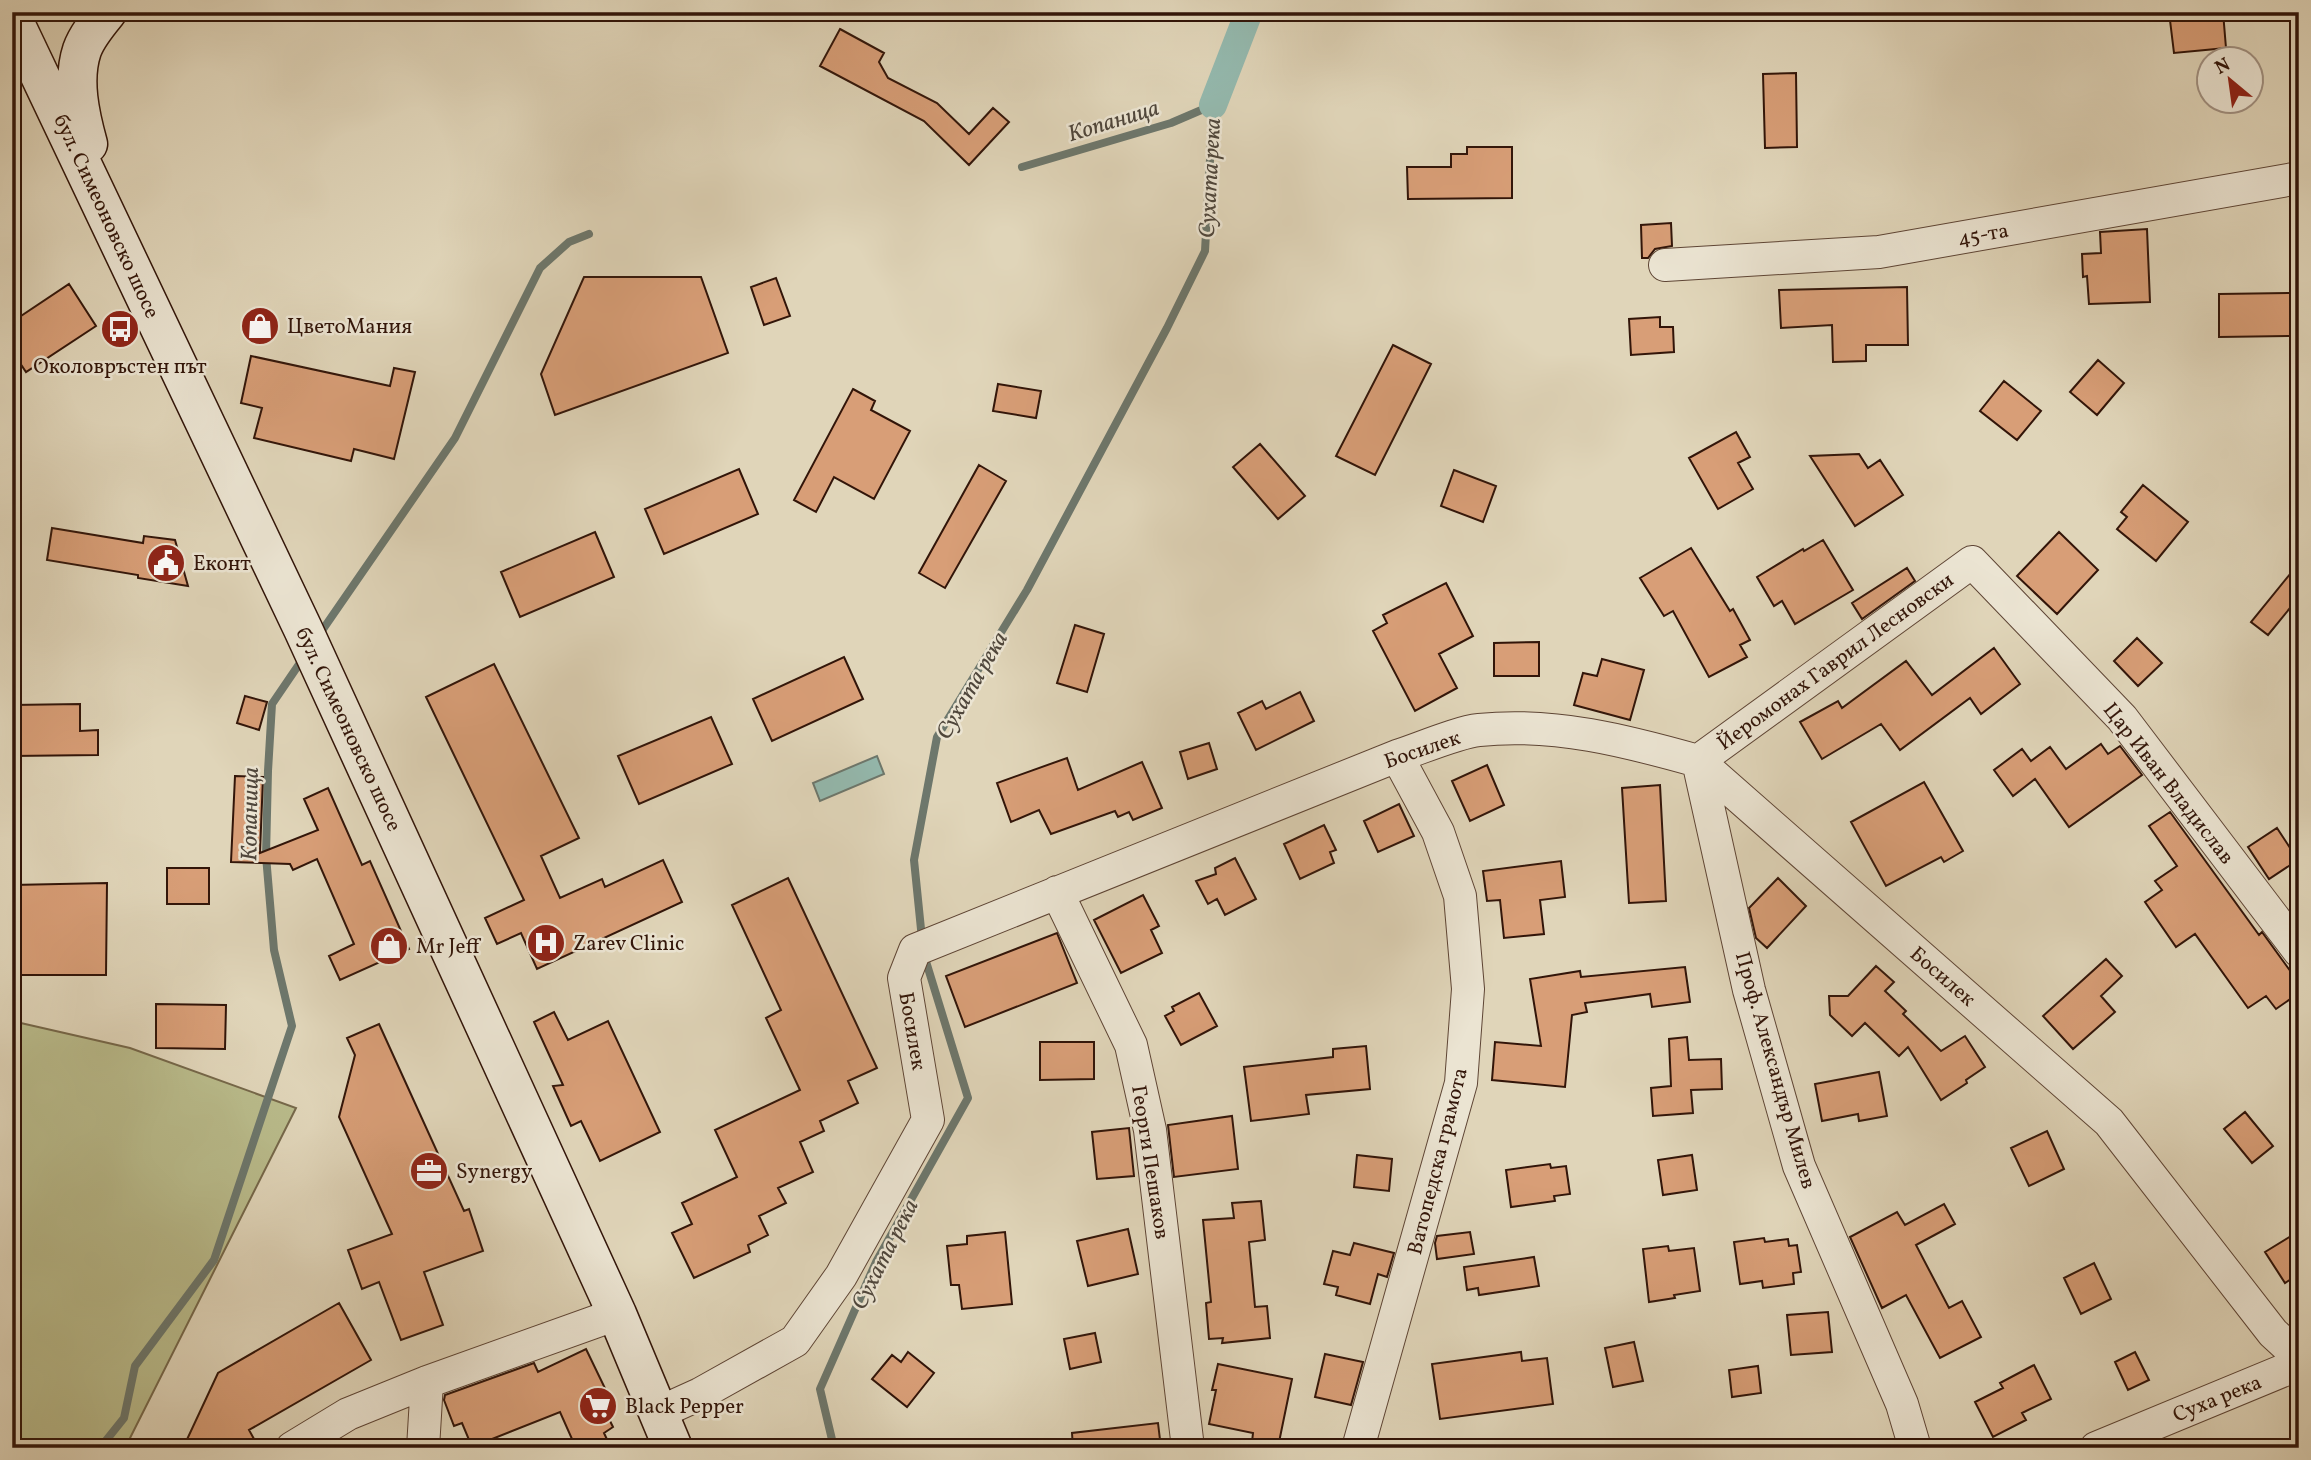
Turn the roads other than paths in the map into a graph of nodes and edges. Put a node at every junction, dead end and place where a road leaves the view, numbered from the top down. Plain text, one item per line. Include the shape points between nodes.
1 (107, 12) edge
2 (12, 17) edge
3 (2299, 178) edge
4 (113, 227) junction
5 (1665, 265) dead end
6 (1972, 562) joint
7 (1397, 756) junction
8 (1699, 761) junction
9 (1057, 892) junction
10 (2299, 951) edge
11 (618, 1314) junction
12 (2299, 1357) edge
13 (2299, 1364) edge
14 (427, 1382) junction
15 (658, 1413) junction
16 (292, 1448) edge
17 (423, 1448) edge
18 (673, 1448) edge
19 (1188, 1448) edge
20 (1358, 1448) edge
21 (1915, 1448) edge
22 (2096, 1448) edge

1 - 4 street via 82,50 78,96
2 - 4 street, бул. Симеоновско шосе
3 - 5 street, 45-та via 1879,252
4 - 11 street, бул. Симеоновско шосе via 320,664
6 - 8 street, Йеромонах Гаврил Лесновски
6 - 10 street, Цар Иван Владислав via 2122,718
7 - 8 street, Босилек via 1477,730 1548,729 1629,742
7 - 9 street, Босилек
7 - 20 street, Ватопедска грамота via 1438,832 1460,896 1468,989 1461,1083
8 - 12 street, Босилек via 2109,1122 2273,1333
8 - 21 street, Проф. Александър Милев via 1749,990 1799,1166 1902,1404
9 - 15 street, Босилек via 927,945 904,978 928,1120 848,1264 795,1341
9 - 19 street, Георги Пешаков via 1131,1045 1150,1130
11 - 14 street
11 - 15 street, бул. Симеоновско шосе
13 - 22 street, Суха река
14 - 16 street via 348,1413
14 - 17 street
15 - 18 street, бул. Симеоновско шосе

